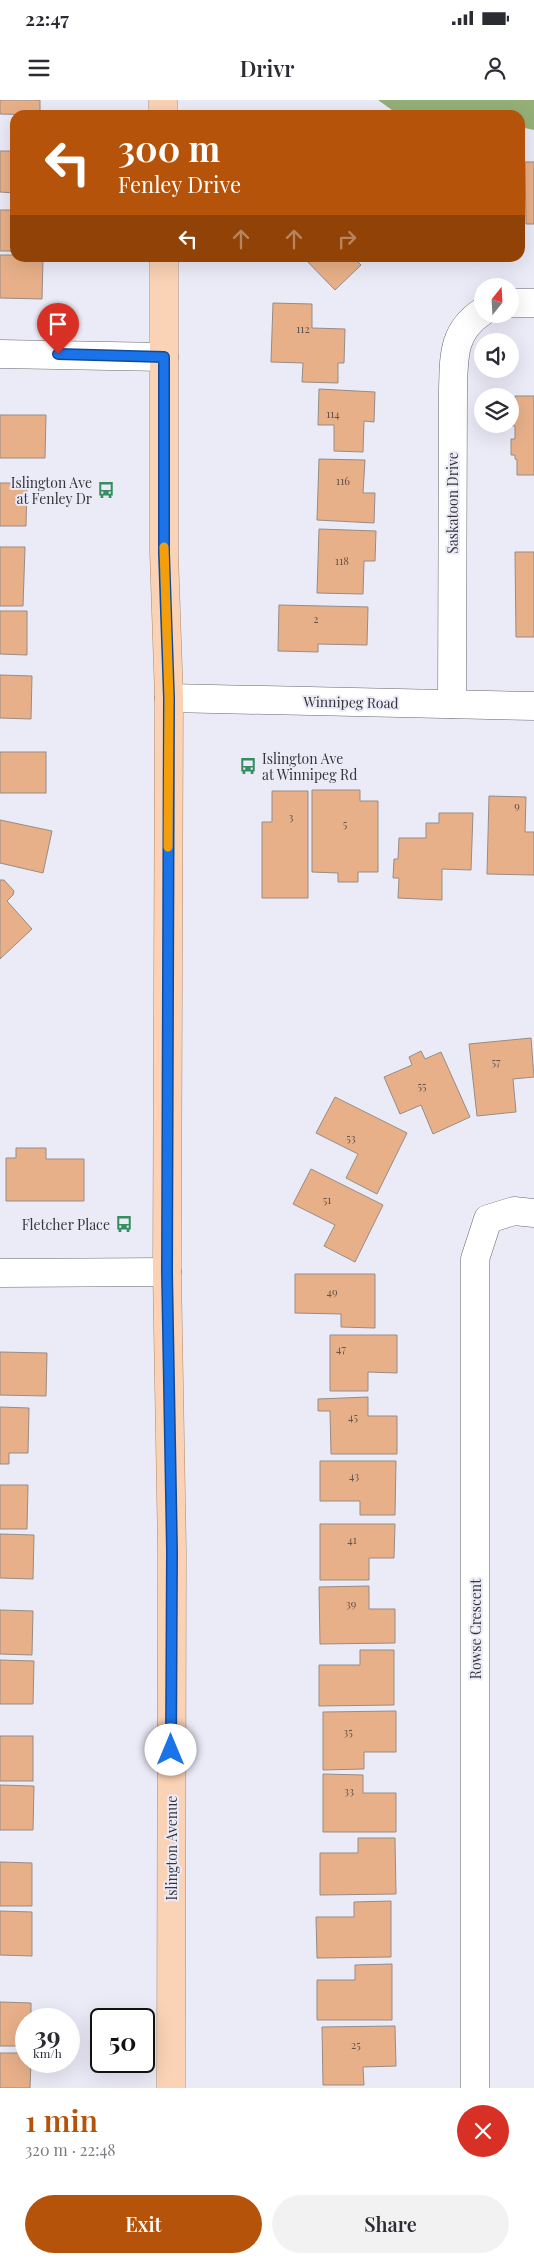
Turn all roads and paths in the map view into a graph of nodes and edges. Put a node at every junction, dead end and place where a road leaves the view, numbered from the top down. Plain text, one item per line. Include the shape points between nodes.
1 (164, 262) edge
2 (519, 303) edge
3 (534, 303) edge
4 (474, 320) edge
5 (0, 354) edge
6 (164, 357) junction
7 (169, 698) junction
8 (452, 704) junction
9 (534, 706) edge
10 (534, 1213) edge
11 (167, 1272) junction
12 (0, 1273) edge
13 (171, 2088) edge
14 (475, 2088) edge

1 - 6 main road, Islington Avenue
2 - 3 street
4 - 8 street, Saskatoon Drive via 455,347
5 - 6 street
6 - 7 main road, Islington Avenue via 164,553
7 - 8 street, Winnipeg Road
7 - 11 main road, Islington Avenue
8 - 9 street, Winnipeg Road
10 - 14 street, Rowse Crescent via 514,1211 488,1219 475,1259
11 - 12 street
11 - 13 main road, Islington Avenue via 172,1551

